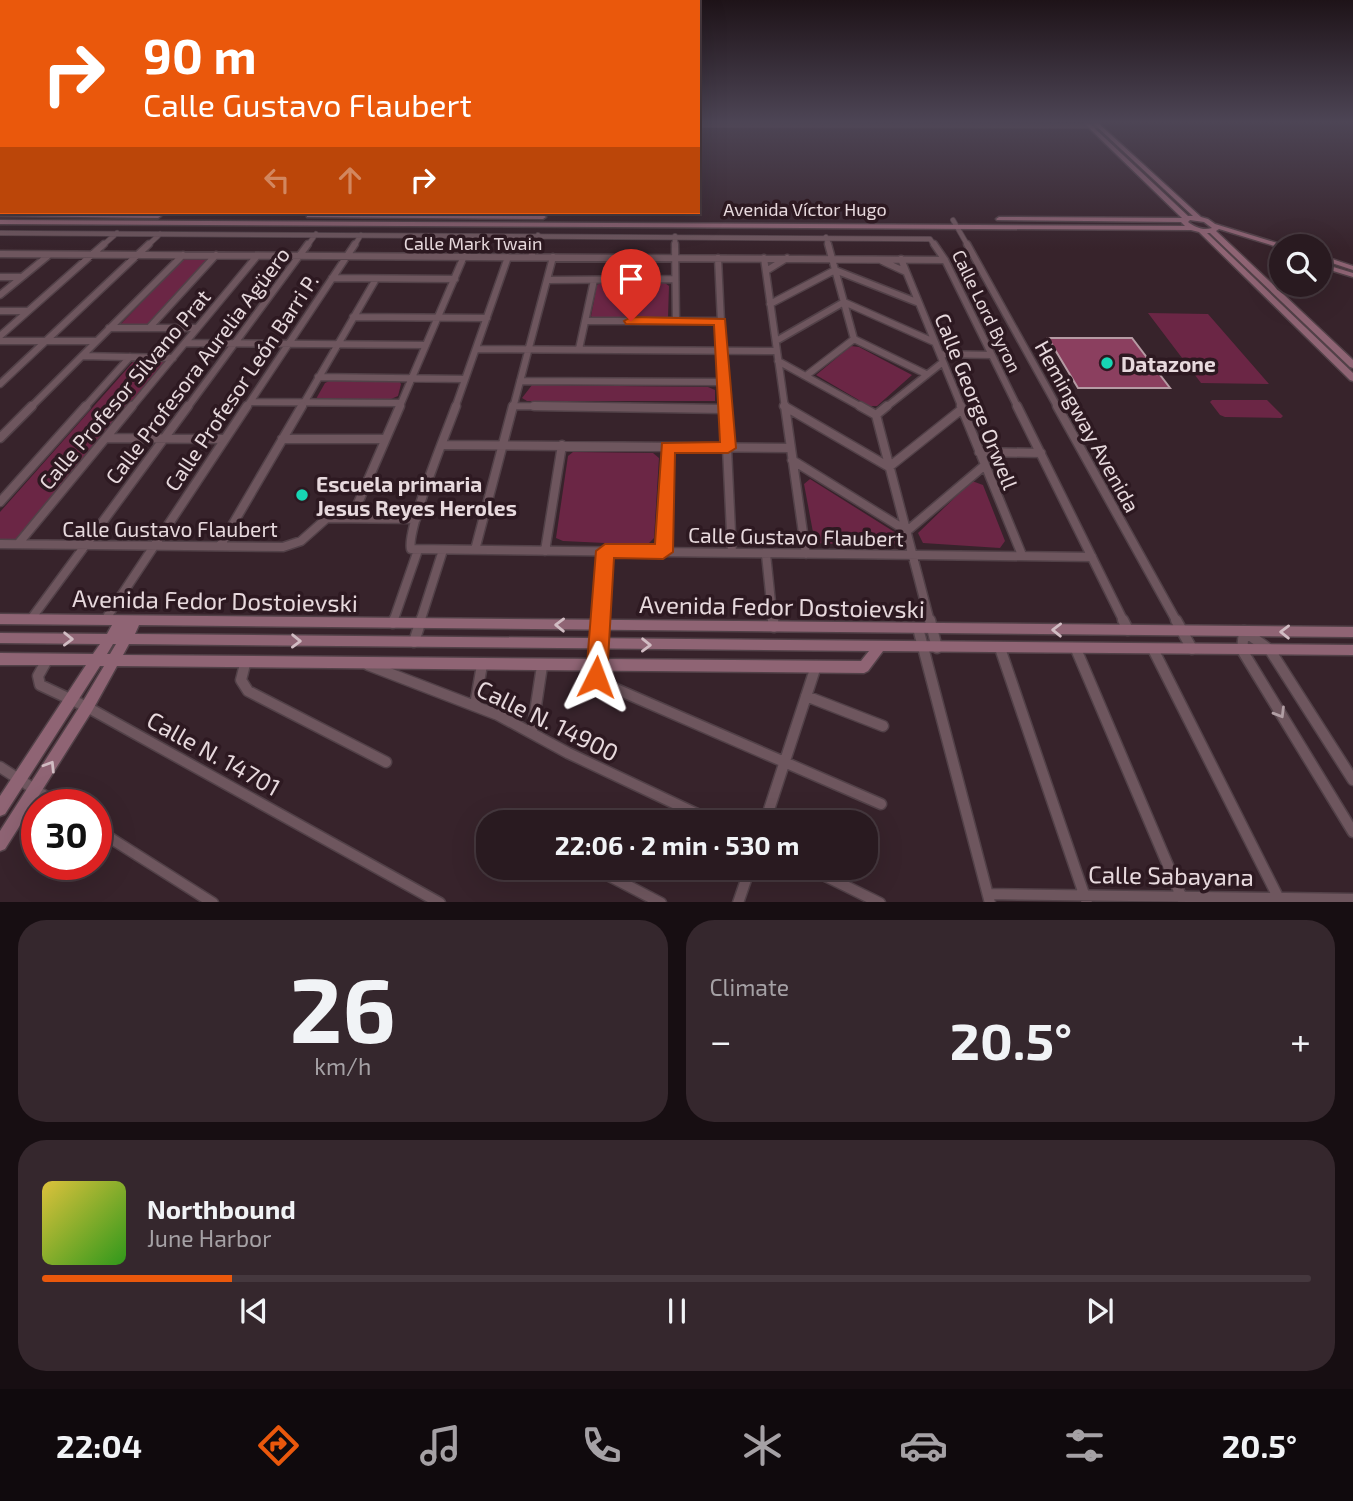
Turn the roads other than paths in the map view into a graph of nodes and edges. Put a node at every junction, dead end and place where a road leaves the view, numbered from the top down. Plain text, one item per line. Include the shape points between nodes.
1 (1132, 165) edge
2 (1138, 165) edge
3 (0, 214) edge
4 (146, 214) edge
5 (474, 217) edge
6 (1198, 218) junction
7 (1031, 219) junction
8 (1185, 219) junction
9 (0, 222) edge
10 (136, 222) junction
11 (954, 223) junction
12 (1037, 226) junction
13 (1191, 228) junction
14 (1214, 229) junction
15 (1200, 230) junction
16 (0, 233) edge
17 (117, 233) junction
18 (160, 234) junction
19 (316, 234) junction
20 (360, 234) junction
21 (538, 235) junction
22 (675, 236) junction
23 (826, 237) junction
24 (1269, 243) edge
25 (1269, 248) edge
26 (0, 254) edge
27 (49, 254) junction
28 (92, 255) junction
29 (139, 255) junction
30 (183, 255) junction
31 (216, 255) junction
32 (257, 256) junction
33 (300, 256) junction
34 (346, 256) junction
35 (464, 257) junction
36 (508, 257) junction
37 (531, 257) junction
38 (554, 257) junction
39 (675, 257) junction
40 (718, 258) junction
41 (764, 258) junction
42 (788, 258) junction
43 (831, 258) junction
44 (878, 259) junction
45 (901, 259) junction
46 (945, 260) junction
47 (1332, 261) edge
48 (1353, 268) edge
49 (1332, 269) edge
50 (835, 270) junction
51 (766, 271) junction
52 (906, 272) junction
53 (1353, 275) edge
54 (0, 277) edge
55 (21, 277) junction
56 (332, 278) junction
57 (376, 279) junction
58 (455, 279) junction
59 (676, 279) junction
60 (547, 280) junction
61 (594, 280) junction
62 (0, 295) edge
63 (844, 302) junction
64 (919, 303) junction
65 (771, 304) junction
66 (0, 311) edge
67 (28, 311) junction
68 (353, 317) junction
69 (438, 318) junction
70 (486, 318) junction
71 (585, 321) junction
72 (676, 321) junction
73 (720, 321) junction
74 (108, 328) junction
75 (149, 328) junction
76 (197, 328) junction
77 (0, 336) edge
78 (854, 339) junction
79 (0, 341) edge
80 (96, 341) junction
81 (776, 341) junction
82 (45, 342) junction
83 (935, 342) junction
84 (185, 343) junction
85 (236, 343) junction
86 (288, 344) junction
87 (336, 344) junction
88 (426, 345) junction
89 (476, 349) junction
90 (528, 349) junction
91 (579, 349) junction
92 (722, 351) junction
93 (777, 351) junction
94 (990, 355) junction
95 (82, 356) junction
96 (130, 357) junction
97 (173, 358) junction
98 (941, 358) junction
99 (778, 361) junction
100 (1353, 365) edge
101 (926, 374) junction
102 (807, 375) junction
103 (318, 377) junction
104 (411, 378) junction
105 (1353, 378) edge
106 (464, 379) junction
107 (520, 381) junction
108 (722, 382) junction
109 (0, 384) edge
110 (250, 402) junction
111 (303, 402) junction
112 (399, 403) junction
113 (513, 406) junction
114 (785, 406) junction
115 (724, 409) junction
116 (962, 409) junction
117 (876, 415) junction
118 (1, 436) edge
119 (106, 438) junction
120 (164, 439) junction
121 (225, 439) junction
122 (282, 439) junction
123 (383, 439) junction
124 (503, 444) junction
125 (444, 445) junction
126 (562, 445) junction
127 (667, 447) junction
128 (790, 447) junction
129 (728, 448) junction
130 (979, 453) junction
131 (1041, 453) junction
132 (792, 460) junction
133 (985, 465) junction
134 (890, 467) junction
135 (0, 502) edge
136 (352, 517) junction
137 (416, 519) junction
138 (906, 531) junction
139 (0, 544) edge
140 (18, 544) junction
141 (85, 545) junction
142 (152, 546) junction
143 (220, 547) junction
144 (418, 550) junction
145 (443, 550) junction
146 (475, 551) junction
147 (545, 551) junction
148 (605, 551) junction
149 (663, 552) junction
150 (732, 554) junction
151 (766, 554) junction
152 (806, 554) junction
153 (1022, 555) junction
154 (912, 556) junction
155 (1092, 556) junction
156 (0, 619) edge
157 (31, 620) junction
158 (105, 620) junction
159 (129, 620) junction
160 (393, 623) junction
161 (420, 623) junction
162 (600, 625) junction
163 (774, 627) junction
164 (918, 628) junction
165 (932, 628) junction
166 (1128, 630) junction
167 (1181, 631) junction
168 (1244, 631) junction
169 (1353, 632) edge
170 (0, 638) edge
171 (110, 639) junction
172 (125, 640) junction
173 (414, 642) junction
174 (598, 644) junction
175 (879, 647) junction
176 (923, 648) junction
177 (937, 648) junction
178 (1000, 648) junction
179 (1076, 649) junction
180 (1153, 649) junction
181 (1192, 649) junction
182 (1241, 650) junction
183 (1270, 650) junction
184 (1353, 650) edge
185 (0, 659) edge
186 (47, 660) junction
187 (97, 660) junction
188 (115, 660) junction
189 (361, 662) junction
190 (245, 664) junction
191 (482, 665) junction
192 (542, 666) junction
193 (596, 666) junction
194 (816, 666) junction
195 (806, 696) junction
196 (71, 699) junction
197 (475, 705) junction
198 (87, 707) junction
199 (883, 726) dead end
200 (532, 732) junction
201 (386, 762) dead end
202 (785, 763) junction
203 (0, 767) edge
204 (19, 780) junction
205 (1353, 780) edge
206 (33, 789) edge
207 (36, 789) edge
208 (881, 804) dead end
209 (0, 809) edge
210 (689, 810) edge
211 (769, 810) edge
212 (21, 812) edge
213 (1353, 832) edge
214 (112, 839) edge
215 (0, 844) edge
216 (618, 880) edge
217 (746, 880) edge
218 (834, 880) edge
219 (989, 898) edge
220 (1086, 899) edge
221 (1353, 899) edge
222 (1183, 900) edge
223 (1280, 900) edge
224 (213, 902) edge
225 (440, 902) edge
226 (661, 902) edge
227 (738, 902) edge
228 (880, 902) edge

1 - 8 street
2 - 6 street
3 - 4 street, Avenida Víctor Hugo
4 - 5 street, Avenida Víctor Hugo
4 - 10 street
5 - 10 street, Avenida Víctor Hugo
5 - 11 street, Avenida Víctor Hugo
6 - 8 street, Avenida Víctor Hugo
6 - 14 street
7 - 8 street, Avenida Víctor Hugo
7 - 11 street, Avenida Víctor Hugo
7 - 12 street
8 - 13 street
9 - 10 street, Avenida Víctor Hugo
11 - 12 street, Avenida Víctor Hugo
11 - 167 street, Hemingway Avenida
12 - 13 street, Avenida Víctor Hugo
13 - 15 street, Avenida Víctor Hugo
14 - 15 street, Avenida Víctor Hugo
14 - 24 street
14 - 25 street
14 - 100 street
15 - 105 street
16 - 17 street, Calle Lord Byron
17 - 18 street, Calle Lord Byron
17 - 28 street
18 - 19 street, Calle Lord Byron
18 - 29 street
19 - 20 street, Calle Lord Byron
19 - 33 street, Calle Profesora Aurelia Agüero
20 - 21 street, Calle Lord Byron
20 - 34 street, Calle Profesor León Barri P.
21 - 22 street, Calle Lord Byron
21 - 37 street
22 - 23 street, Calle Lord Byron
22 - 39 street
23 - 43 street
23 - 46 street, Calle Lord Byron via 925,238 935,242
26 - 27 street, Calle Mark Twain
27 - 28 street, Calle Mark Twain
27 - 55 street
28 - 29 street, Calle Mark Twain
28 - 67 street
29 - 30 street, Calle Mark Twain
29 - 82 street
30 - 31 street, Calle Mark Twain
30 - 74 street
31 - 32 street, Calle Mark Twain
31 - 75 street
32 - 33 street, Calle Mark Twain
32 - 76 street, Calle Profesor Silvano Prat
33 - 34 street, Calle Mark Twain
33 - 85 street, Calle Profesora Aurelia Agüero
34 - 35 street, Calle Mark Twain
34 - 56 street, Calle Profesor León Barri P.
35 - 36 street, Calle Mark Twain
35 - 58 street
36 - 37 street, Calle Mark Twain
36 - 70 street
37 - 38 street, Calle Mark Twain
38 - 39 street, Calle Mark Twain
38 - 60 street
39 - 40 street, Calle Mark Twain
39 - 59 street
40 - 41 street, Calle Mark Twain
40 - 73 street
41 - 42 street, Calle Mark Twain
41 - 51 street
42 - 43 street, Calle Mark Twain
42 - 51 street
43 - 44 street, Calle Mark Twain
43 - 50 street
44 - 45 street, Calle Mark Twain
44 - 52 street
45 - 46 street, Calle Mark Twain
45 - 52 street, Calle George Orwell
46 - 94 street, Calle Lord Byron
47 - 48 street
49 - 53 street
50 - 63 street
50 - 64 street
50 - 65 street
51 - 65 street
52 - 64 street, Calle George Orwell
54 - 55 street
55 - 62 street
56 - 57 street
56 - 86 street, Calle Profesor León Barri P.
57 - 58 street
57 - 68 street
58 - 69 street
59 - 61 street
59 - 72 street
60 - 61 street
60 - 90 street
61 - 71 street
63 - 78 street
63 - 81 street
63 - 83 street
64 - 83 street, Calle George Orwell
65 - 81 street
66 - 67 street
67 - 77 street
68 - 69 street
68 - 87 street
69 - 70 street
69 - 88 street
70 - 89 street
71 - 72 street
71 - 91 street
72 - 73 street
73 - 92 street
74 - 75 street
74 - 80 street
75 - 76 street
76 - 84 street, Calle Profesor Silvano Prat
78 - 101 street
78 - 102 street
79 - 82 street
80 - 82 street
80 - 95 street
81 - 93 street
82 - 109 street
83 - 98 street, Calle George Orwell
84 - 85 street
84 - 97 street, Calle Profesor Silvano Prat
85 - 86 street
85 - 120 street, Calle Profesora Aurelia Agüero
86 - 87 street
86 - 110 street, Calle Profesor León Barri P.
87 - 88 street
87 - 103 street
88 - 104 street
89 - 90 street
89 - 106 street
90 - 91 street
90 - 107 street
91 - 92 street
92 - 93 street
92 - 108 street
93 - 99 street
94 - 98 street
94 - 131 street, Calle Lord Byron
95 - 96 street
95 - 118 street
96 - 97 street
96 - 135 street
97 - 119 street, Calle Profesor Silvano Prat
98 - 101 street
98 - 116 street, Calle George Orwell
99 - 102 street
99 - 114 street
101 - 117 street
102 - 117 street
103 - 104 street
103 - 111 street
104 - 106 street
104 - 112 street
106 - 125 street
107 - 108 street
107 - 113 street
108 - 115 street
110 - 111 street
110 - 121 street, Calle Profesor León Barri P.
111 - 112 street
111 - 122 street
112 - 123 street
113 - 115 street
113 - 124 street
114 - 128 street
114 - 134 street
115 - 129 street
116 - 130 street, Calle George Orwell
116 - 134 street
117 - 134 street
119 - 120 street
119 - 140 street, Calle Profesor Silvano Prat
120 - 121 street
120 - 141 street, Calle Profesora Aurelia Agüero
121 - 142 street, Calle Profesor León Barri P.
122 - 123 street
122 - 143 street
123 - 136 street
124 - 125 street
124 - 126 street
124 - 146 street
125 - 137 street
126 - 127 street
126 - 147 street
127 - 129 street
127 - 149 street
128 - 129 street
128 - 132 street
129 - 150 street
130 - 131 street
130 - 133 street, Calle George Orwell
131 - 155 street, Calle Lord Byron
132 - 138 street
132 - 152 street
133 - 138 street
133 - 153 street, Calle George Orwell
134 - 138 street
136 - 137 street, Calle Gustavo Flaubert
136 - 143 street, Calle Gustavo Flaubert via 327,518 301,541 283,547
137 - 144 street via 409,546
138 - 154 street
139 - 140 street, Calle Gustavo Flaubert
140 - 141 street, Calle Gustavo Flaubert
141 - 142 street, Calle Gustavo Flaubert
141 - 157 street, Calle Profesora Aurelia Agüero
142 - 143 street, Calle Gustavo Flaubert
142 - 158 street, Calle Profesor León Barri P.
144 - 145 street, Calle Gustavo Flaubert
144 - 160 street
145 - 146 street, Calle Gustavo Flaubert
145 - 161 street
146 - 147 street, Calle Gustavo Flaubert
147 - 148 street, Calle Gustavo Flaubert
148 - 149 street, Calle Gustavo Flaubert
148 - 162 street
149 - 150 street, Calle Gustavo Flaubert
150 - 151 street, Calle Gustavo Flaubert
151 - 152 street, Calle Gustavo Flaubert
151 - 163 street
152 - 154 street, Calle Gustavo Flaubert
153 - 154 street, Calle Gustavo Flaubert
153 - 155 street, Calle Gustavo Flaubert
154 - 165 street
155 - 166 street, Calle Lord Byron
156 - 157 street, Avenida Fedor Dostoievski
157 - 158 street, Avenida Fedor Dostoievski
158 - 159 street, Avenida Fedor Dostoievski
159 - 160 street, Avenida Fedor Dostoievski
159 - 171 street
159 - 172 street
160 - 161 street, Avenida Fedor Dostoievski
162 -> 161 street, Avenida Fedor Dostoievski
161 - 173 street
162 - 163 street, Avenida Fedor Dostoievski
162 - 174 street
163 - 164 street, Avenida Fedor Dostoievski
164 - 165 street, Avenida Fedor Dostoievski
164 - 176 street
166 -> 165 street, Avenida Fedor Dostoievski
165 - 177 street
166 - 167 street, Avenida Fedor Dostoievski
167 - 168 street, Avenida Fedor Dostoievski
167 - 181 street, Hemingway Avenida
169 -> 168 street, Avenida Fedor Dostoievski
168 - 182 street
168 - 183 street
170 -> 171 street, Avenida Fedor Dostoievski
171 - 172 street, Avenida Fedor Dostoievski
171 - 187 street
172 -> 173 street, Avenida Fedor Dostoievski
172 - 188 street
173 - 174 street, Avenida Fedor Dostoievski
174 -> 175 street, Avenida Fedor Dostoievski
174 - 193 street
175 - 176 street, Avenida Fedor Dostoievski
175 - 194 street via 864,667
176 - 177 street, Avenida Fedor Dostoievski
176 - 219 street
177 - 178 street, Avenida Fedor Dostoievski
178 - 179 street, Avenida Fedor Dostoievski
178 - 220 street
179 - 180 street, Avenida Fedor Dostoievski
179 - 222 street
180 - 181 street, Avenida Fedor Dostoievski
180 - 223 street
181 - 182 street, Avenida Fedor Dostoievski
182 - 183 street, Avenida Fedor Dostoievski
182 -> 213 street
183 - 184 street, Avenida Fedor Dostoievski
183 - 205 street
185 - 186 street
186 - 187 street
186 - 196 street, Calle N. 14701 via 38,676 40,685
187 - 188 street
187 - 196 street
188 - 190 street
188 - 198 street
189 - 190 street
189 - 191 street
189 - 197 street, Calle N. 14900
190 - 201 street via 241,680 248,691
191 - 192 street
191 - 197 street
192 - 193 street
192 - 200 street
193 - 194 street
193 - 202 street via 596,677 609,689
194 - 195 street
195 - 199 street
195 - 202 street
196 - 198 street, Calle N. 14701
196 - 204 street
197 - 200 street, Calle N. 14900
207 -> 198 street
198 - 225 street, Calle N. 14701
200 - 210 street, Calle N. 14900
202 - 208 street
202 - 211 street
203 - 204 street
204 - 206 street
204 - 209 street
212 - 215 street
214 - 224 street
216 - 226 street
217 - 227 street
218 - 228 street
219 - 220 street, Calle Sabayana
220 - 222 street, Calle Sabayana
221 - 223 street, Calle Sabayana
222 - 223 street, Calle Sabayana

